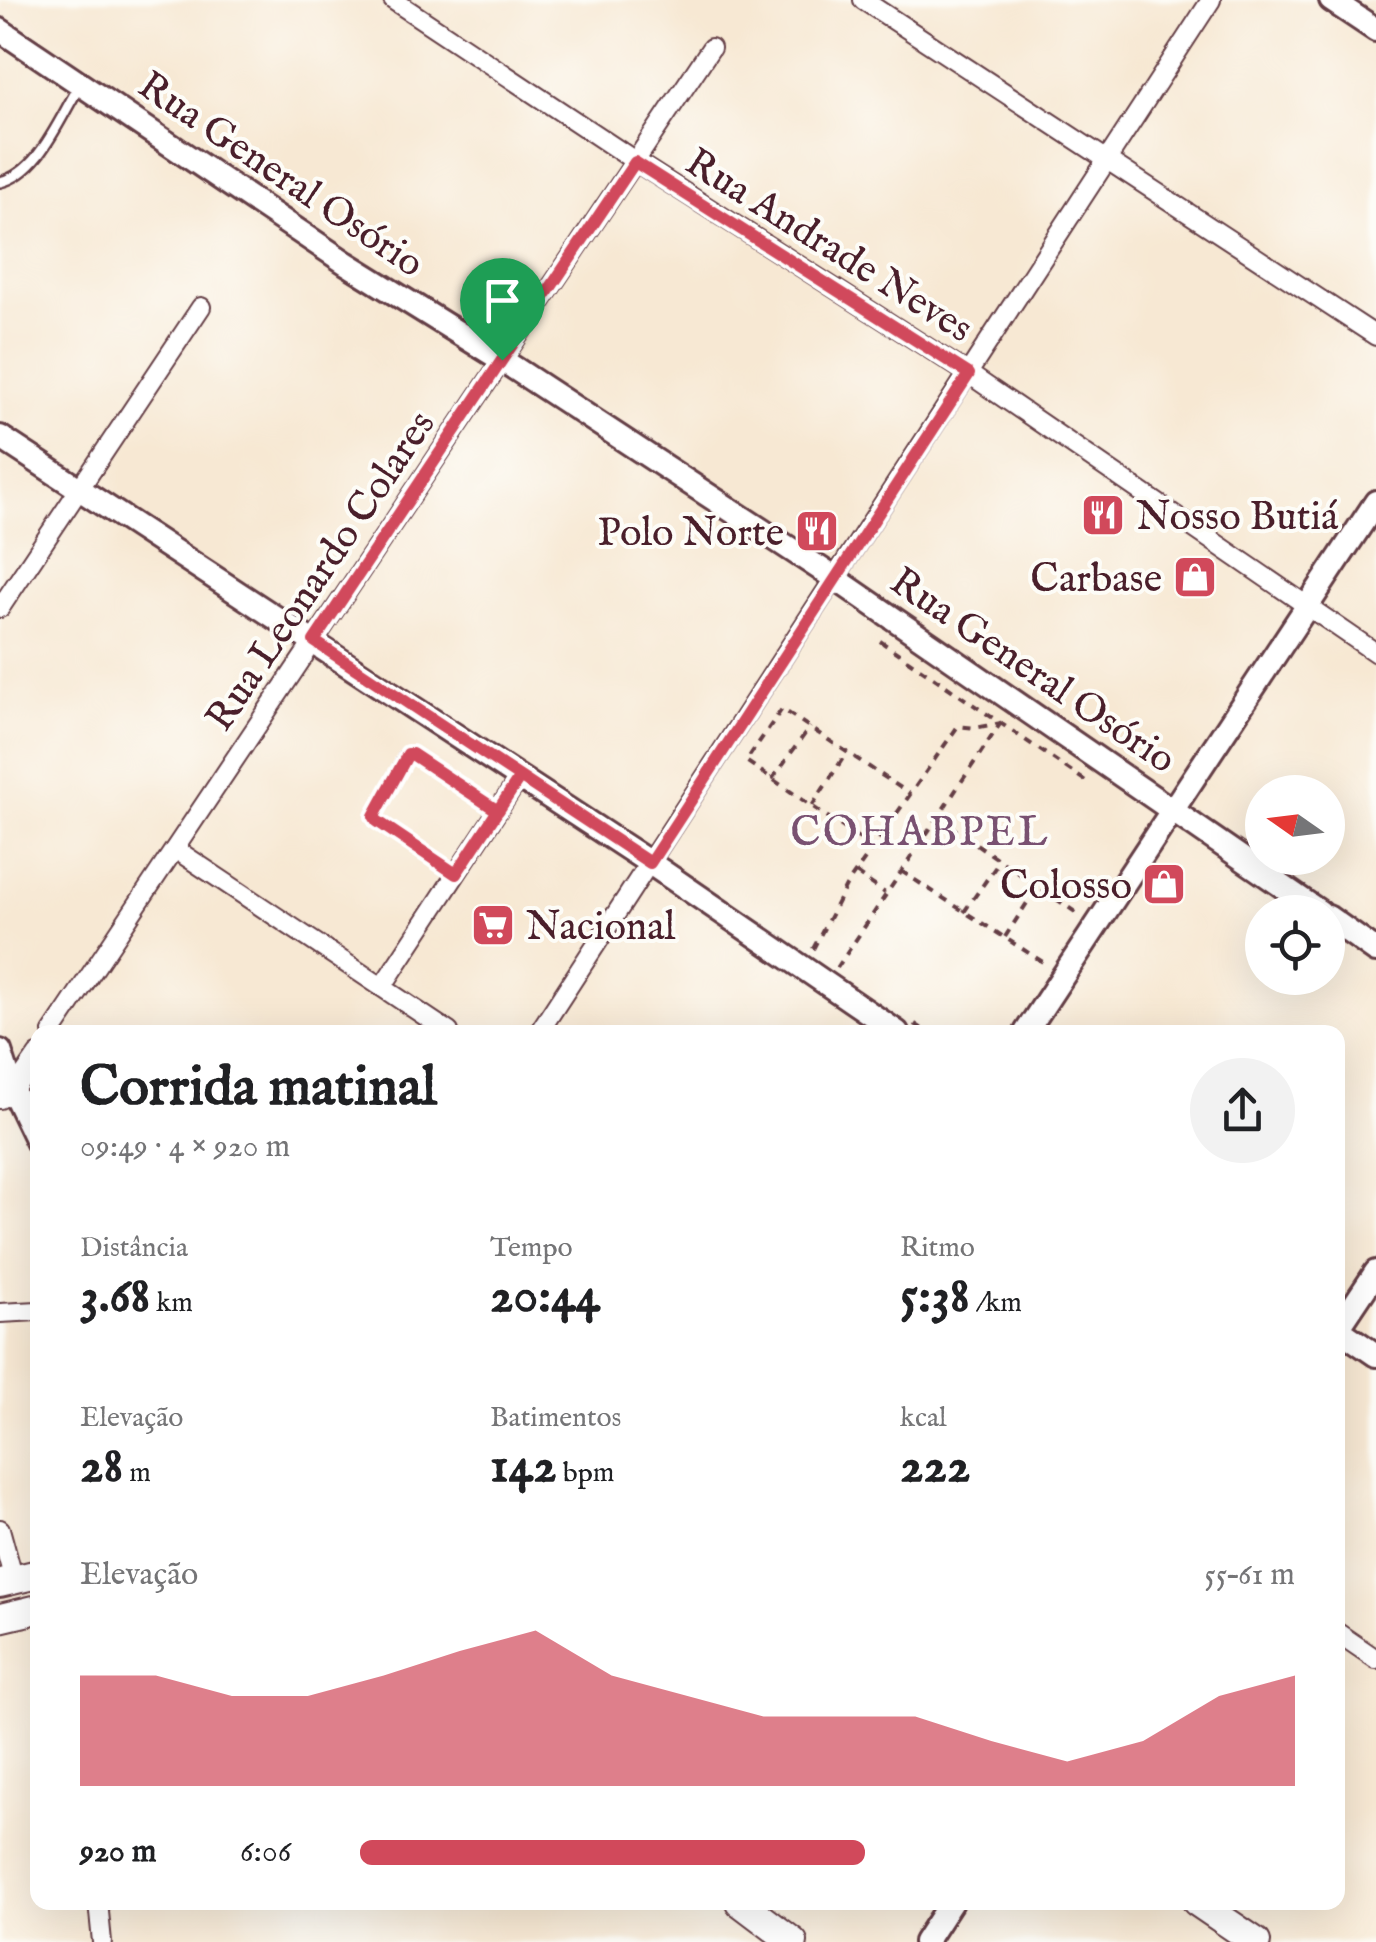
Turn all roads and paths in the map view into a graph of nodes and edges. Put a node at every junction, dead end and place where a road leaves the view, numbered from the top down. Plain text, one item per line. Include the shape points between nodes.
1 (393, 0) edge
2 (863, 0) edge
3 (1210, 0) edge
4 (1330, 0) edge
5 (0, 30) edge
6 (1376, 30) edge
7 (711, 48) dead end
8 (80, 84) junction
9 (1108, 158) junction
10 (635, 162) junction
11 (0, 182) edge
12 (201, 307) dead end
13 (1376, 336) edge
14 (502, 360) junction
15 (969, 374) junction
16 (0, 436) edge
17 (80, 488) junction
18 (1376, 502) edge
19 (836, 578) junction
20 (1307, 606) junction
21 (0, 608) edge
22 (880, 640) dead end
23 (314, 641) junction
24 (1376, 653) edge
25 (1000, 723) junction
26 (810, 727) junction
27 (846, 752) junction
28 (520, 777) junction
29 (772, 779) junction
30 (1090, 784) dead end
31 (910, 794) junction
32 (812, 806) junction
33 (1173, 810) junction
34 (498, 811) junction
35 (938, 817) junction
36 (873, 848) junction
37 (175, 849) junction
38 (1000, 860) junction
39 (650, 863) junction
40 (902, 871) junction
41 (856, 873) junction
42 (456, 874) junction
43 (1038, 886) junction
44 (886, 894) junction
45 (1296, 895) edge
46 (964, 912) junction
47 (1082, 917) dead end
48 (1345, 930) edge
49 (1005, 938) junction
50 (1376, 951) edge
51 (810, 952) dead end
52 (1049, 966) dead end
53 (836, 970) dead end
54 (382, 987) junction
55 (57, 1025) edge
56 (439, 1025) edge
57 (544, 1025) edge
58 (887, 1025) edge
59 (1031, 1025) edge
60 (0, 1051) edge
61 (30, 1065) edge
62 (7, 1095) edge
63 (30, 1131) edge
64 (1376, 1272) edge
65 (30, 1311) edge
66 (0, 1313) edge
67 (1345, 1318) edge
68 (1345, 1334) edge
69 (1376, 1355) edge
70 (0, 1529) edge
71 (17, 1579) edge
72 (30, 1611) edge
73 (0, 1618) edge
74 (1345, 1637) edge
75 (1376, 1659) edge
76 (99, 1910) edge
77 (747, 1910) edge
78 (947, 1910) edge
79 (1209, 1910) edge
80 (102, 1942) edge
81 (794, 1942) edge
82 (925, 1942) edge
83 (1256, 1942) edge

1 - 10 street, Rua Andrade Neves
2 - 9 street
3 - 9 street
4 - 6 street
5 - 8 street, Rua General Osório
7 - 10 street, Rua Leonardo Colares
8 - 11 lane via 30,166
8 - 14 street, Rua General Osório via 346,264
9 - 13 street
9 - 15 street
10 - 14 street, Rua Leonardo Colares
10 - 15 street, Rua Andrade Neves
12 - 17 street
14 - 19 street, Rua General Osório
14 - 23 street, Rua Leonardo Colares
15 - 19 street
15 - 20 street, Rua Andrade Neves
16 - 17 street
17 - 21 street
17 - 23 street
18 - 20 street
19 - 33 street, Rua General Osório
19 - 39 street
20 - 24 street, Rua Andrade Neves
20 - 33 street
22 - 25 path
23 - 28 street
23 - 37 street, Rua Leonardo Colares
25 - 30 path
25 - 31 path via 958,726
25 - 35 path
26 - 27 path
26 - 29 path
26 - 29 path via 782,709 746,761
27 - 31 path
27 - 32 path
28 - 34 street
28 - 39 street
29 - 32 path
31 - 36 path
32 - 36 path
33 - 45 street, Rua General Osório
33 - 59 street
34 - 42 street
34 - 42 lane via 412,754 404,757 374,816
35 - 38 path
35 - 40 path
36 - 41 path
37 - 54 street
37 - 55 street, Rua Leonardo Colares
38 - 43 path
38 - 46 path
39 - 57 street
39 - 58 street
40 - 44 path
40 - 46 path
41 - 44 path
41 - 51 path
42 - 54 street
43 - 47 path
43 - 49 path
44 - 53 path
46 - 49 path
48 - 50 street
49 - 52 path
54 - 56 street
60 - 62 street
61 - 62 street
62 - 63 street
64 - 67 street
65 - 66 street
68 - 69 street
70 - 71 street
72 - 73 main road
74 - 75 street
76 - 80 street
77 - 81 main road via 765,1929
78 - 82 street
79 - 83 main road

